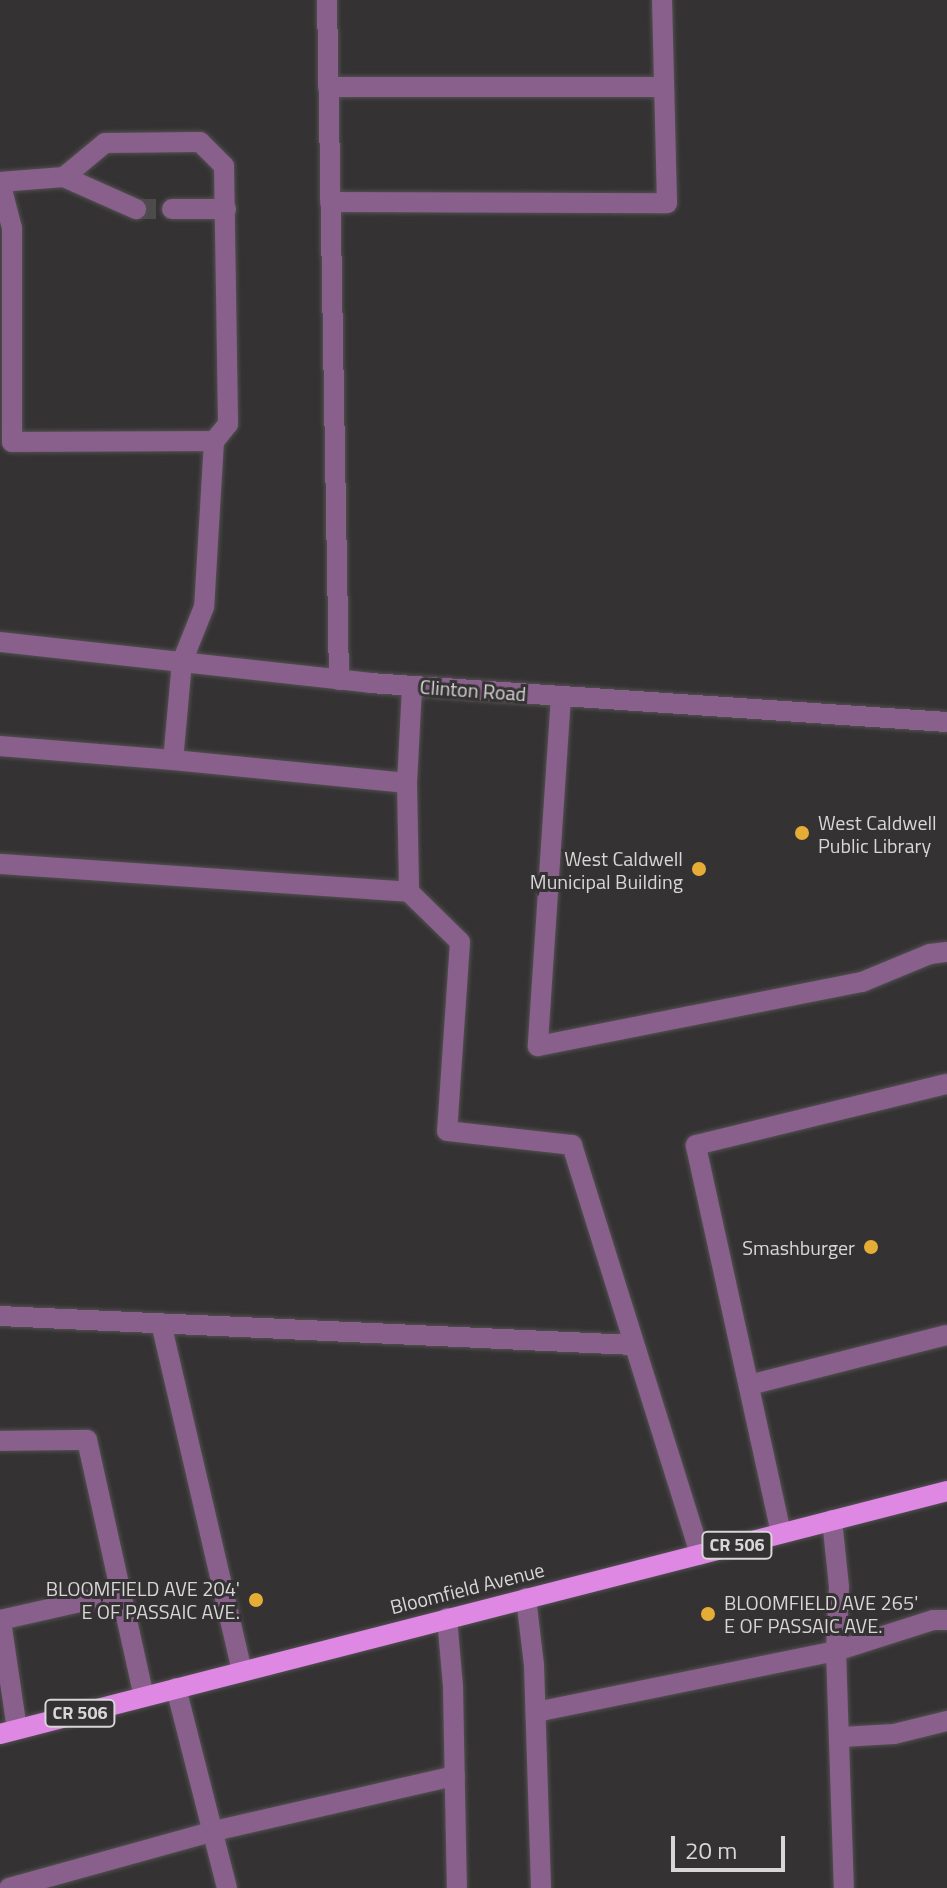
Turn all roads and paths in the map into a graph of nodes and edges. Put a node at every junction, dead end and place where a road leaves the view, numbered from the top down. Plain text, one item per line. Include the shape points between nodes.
1 (327, 0) edge
2 (662, 0) edge
3 (328, 87) junction
4 (664, 87) junction
5 (64, 177) junction
6 (0, 182) edge
7 (330, 202) junction
8 (136, 209) tunnel mouth
9 (172, 209) tunnel mouth
10 (226, 209) junction
11 (214, 441) junction
12 (0, 642) edge
13 (182, 662) junction
14 (339, 680) junction
15 (412, 686) junction
16 (561, 696) junction
17 (947, 722) edge
18 (0, 746) edge
19 (173, 760) junction
20 (407, 783) junction
21 (0, 864) edge
22 (409, 892) junction
23 (947, 952) edge
24 (947, 1084) edge
25 (0, 1316) edge
26 (161, 1323) junction
27 (947, 1335) edge
28 (634, 1345) junction
29 (749, 1385) junction
30 (0, 1441) edge
31 (947, 1491) edge
32 (832, 1520) junction
33 (781, 1533) junction
34 (700, 1554) junction
35 (120, 1593) junction
36 (526, 1598) junction
37 (447, 1618) junction
38 (1, 1620) edge
39 (947, 1620) edge
40 (836, 1651) junction
41 (242, 1671) junction
42 (176, 1688) junction
43 (144, 1697) junction
44 (536, 1712) junction
45 (947, 1721) edge
46 (8, 1732) edge
47 (842, 1737) junction
48 (455, 1776) junction
49 (214, 1831) junction
50 (9, 1888) edge
51 (227, 1888) edge
52 (457, 1888) edge
53 (541, 1888) edge
54 (844, 1888) edge

1 - 3 street
2 - 4 street
3 - 4 street
3 - 7 street
4 - 7 street via 667,203
5 - 6 street
5 - 8 street
5 - 10 street via 105,143 200,142 224,166
6 - 11 street via 12,228 12,442
7 - 14 street
9 - 10 street
10 - 11 street via 228,424
11 - 13 street via 204,607
12 - 13 street, Clinton Road
13 - 14 street, Clinton Road
13 - 19 street
14 - 15 street, Clinton Road
15 - 16 street, Clinton Road
15 - 20 street
16 - 17 street, Clinton Road
16 - 23 street via 538,1046 862,982
18 - 19 street
19 - 20 street
20 - 22 street
21 - 22 street
22 - 28 street via 460,942 447,1131 572,1145
24 - 29 street via 696,1145
25 - 26 street
26 - 28 street
26 - 41 street
27 - 29 street
28 - 34 street
29 - 33 street
30 - 35 street via 87,1440
31 - 32 main road, Bloomfield Avenue / CR 506
32 - 33 main road, Bloomfield Avenue / CR 506
32 - 40 street via 839,1587
33 - 34 main road, Bloomfield Avenue / CR 506
34 - 36 main road, Bloomfield Avenue / CR 506
35 - 38 street
35 - 43 street
36 - 37 main road, Bloomfield Avenue / CR 506
36 - 44 street
37 - 41 main road, Bloomfield Avenue / CR 506
37 - 48 street
38 - 46 street
39 - 40 street
40 - 44 street
40 - 47 street
41 - 42 main road, Bloomfield Avenue / CR 506
42 - 43 main road, Bloomfield Avenue / CR 506
42 - 49 street
43 - 46 main road, Bloomfield Avenue / CR 506
44 - 53 street
45 - 47 street via 894,1734
47 - 54 street
48 - 49 street
48 - 52 street
49 - 50 street
49 - 51 street

